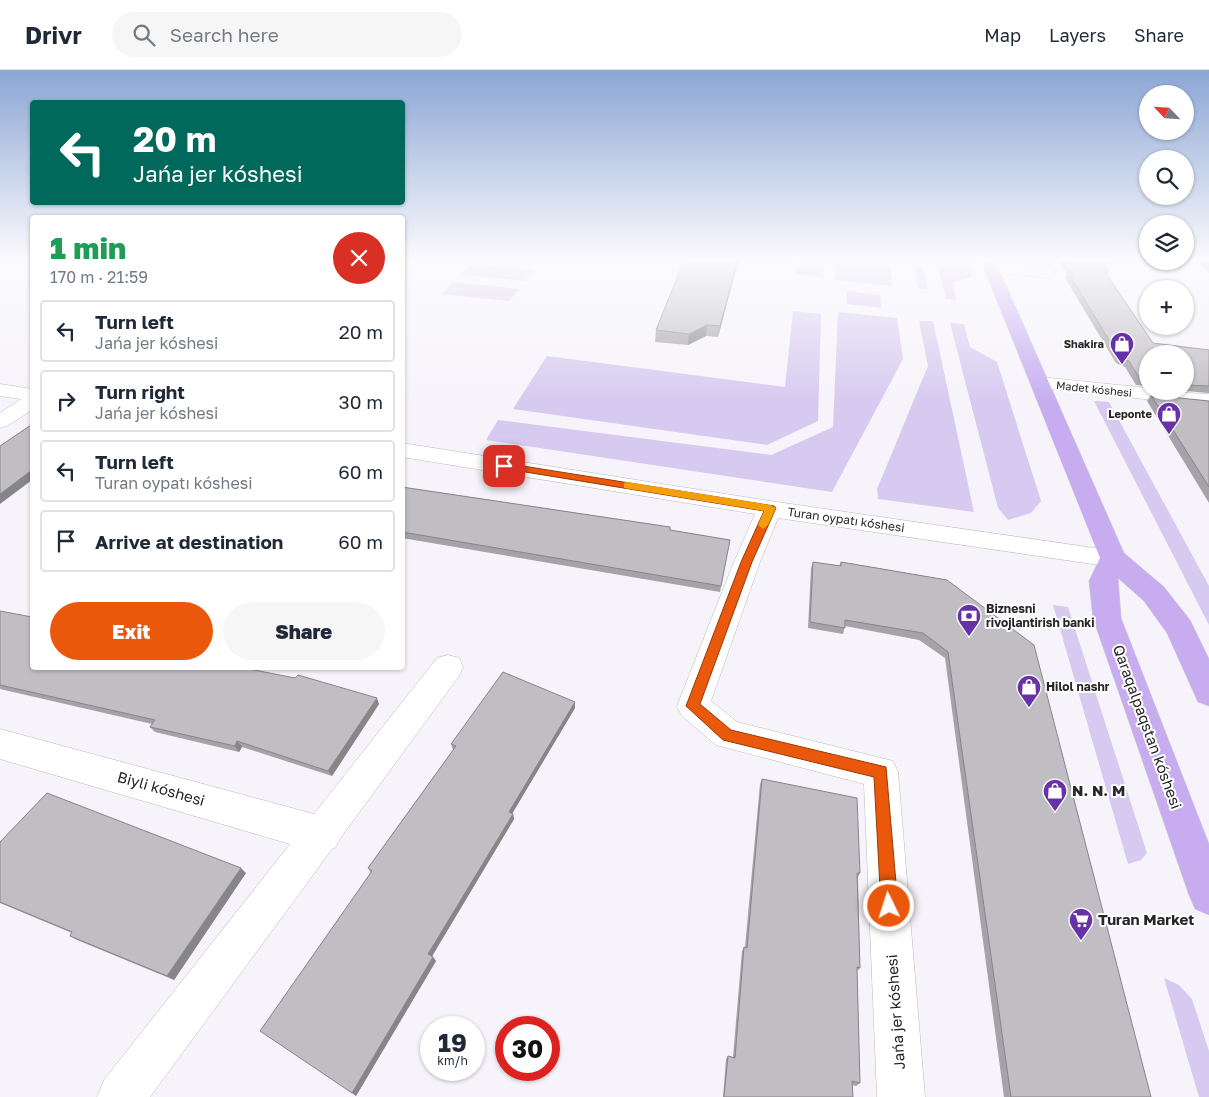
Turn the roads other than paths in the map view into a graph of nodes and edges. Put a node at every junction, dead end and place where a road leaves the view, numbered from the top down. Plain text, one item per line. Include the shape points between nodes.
1 (1007, 306) edge
2 (1040, 384) junction
3 (0, 390) edge
4 (30, 394) edge
5 (1209, 400) edge
6 (30, 402) edge
7 (0, 422) edge
8 (405, 450) edge
9 (770, 508) junction
10 (1113, 558) junction
11 (448, 666) dead end
12 (1209, 693) edge
13 (0, 744) edge
14 (322, 835) junction
15 (1209, 895) edge
16 (121, 1097) edge
17 (902, 1097) edge

1 - 2 main road
2 - 5 street, Madet kóshesi
2 - 10 main road
3 - 4 street
6 - 7 street
8 - 9 street, Turan oypatı kóshesi
9 - 10 street, Turan oypatı kóshesi
9 - 17 street, Jańa jer kóshesi via 693,706 728,735 881,772
10 - 12 main road via 1154,594 1180,628
10 - 15 main road, Qaraqalpaqstan kóshesi via 1103,581 1107,618
11 - 14 street
13 - 14 street, Biyli kóshesi
14 - 16 street

